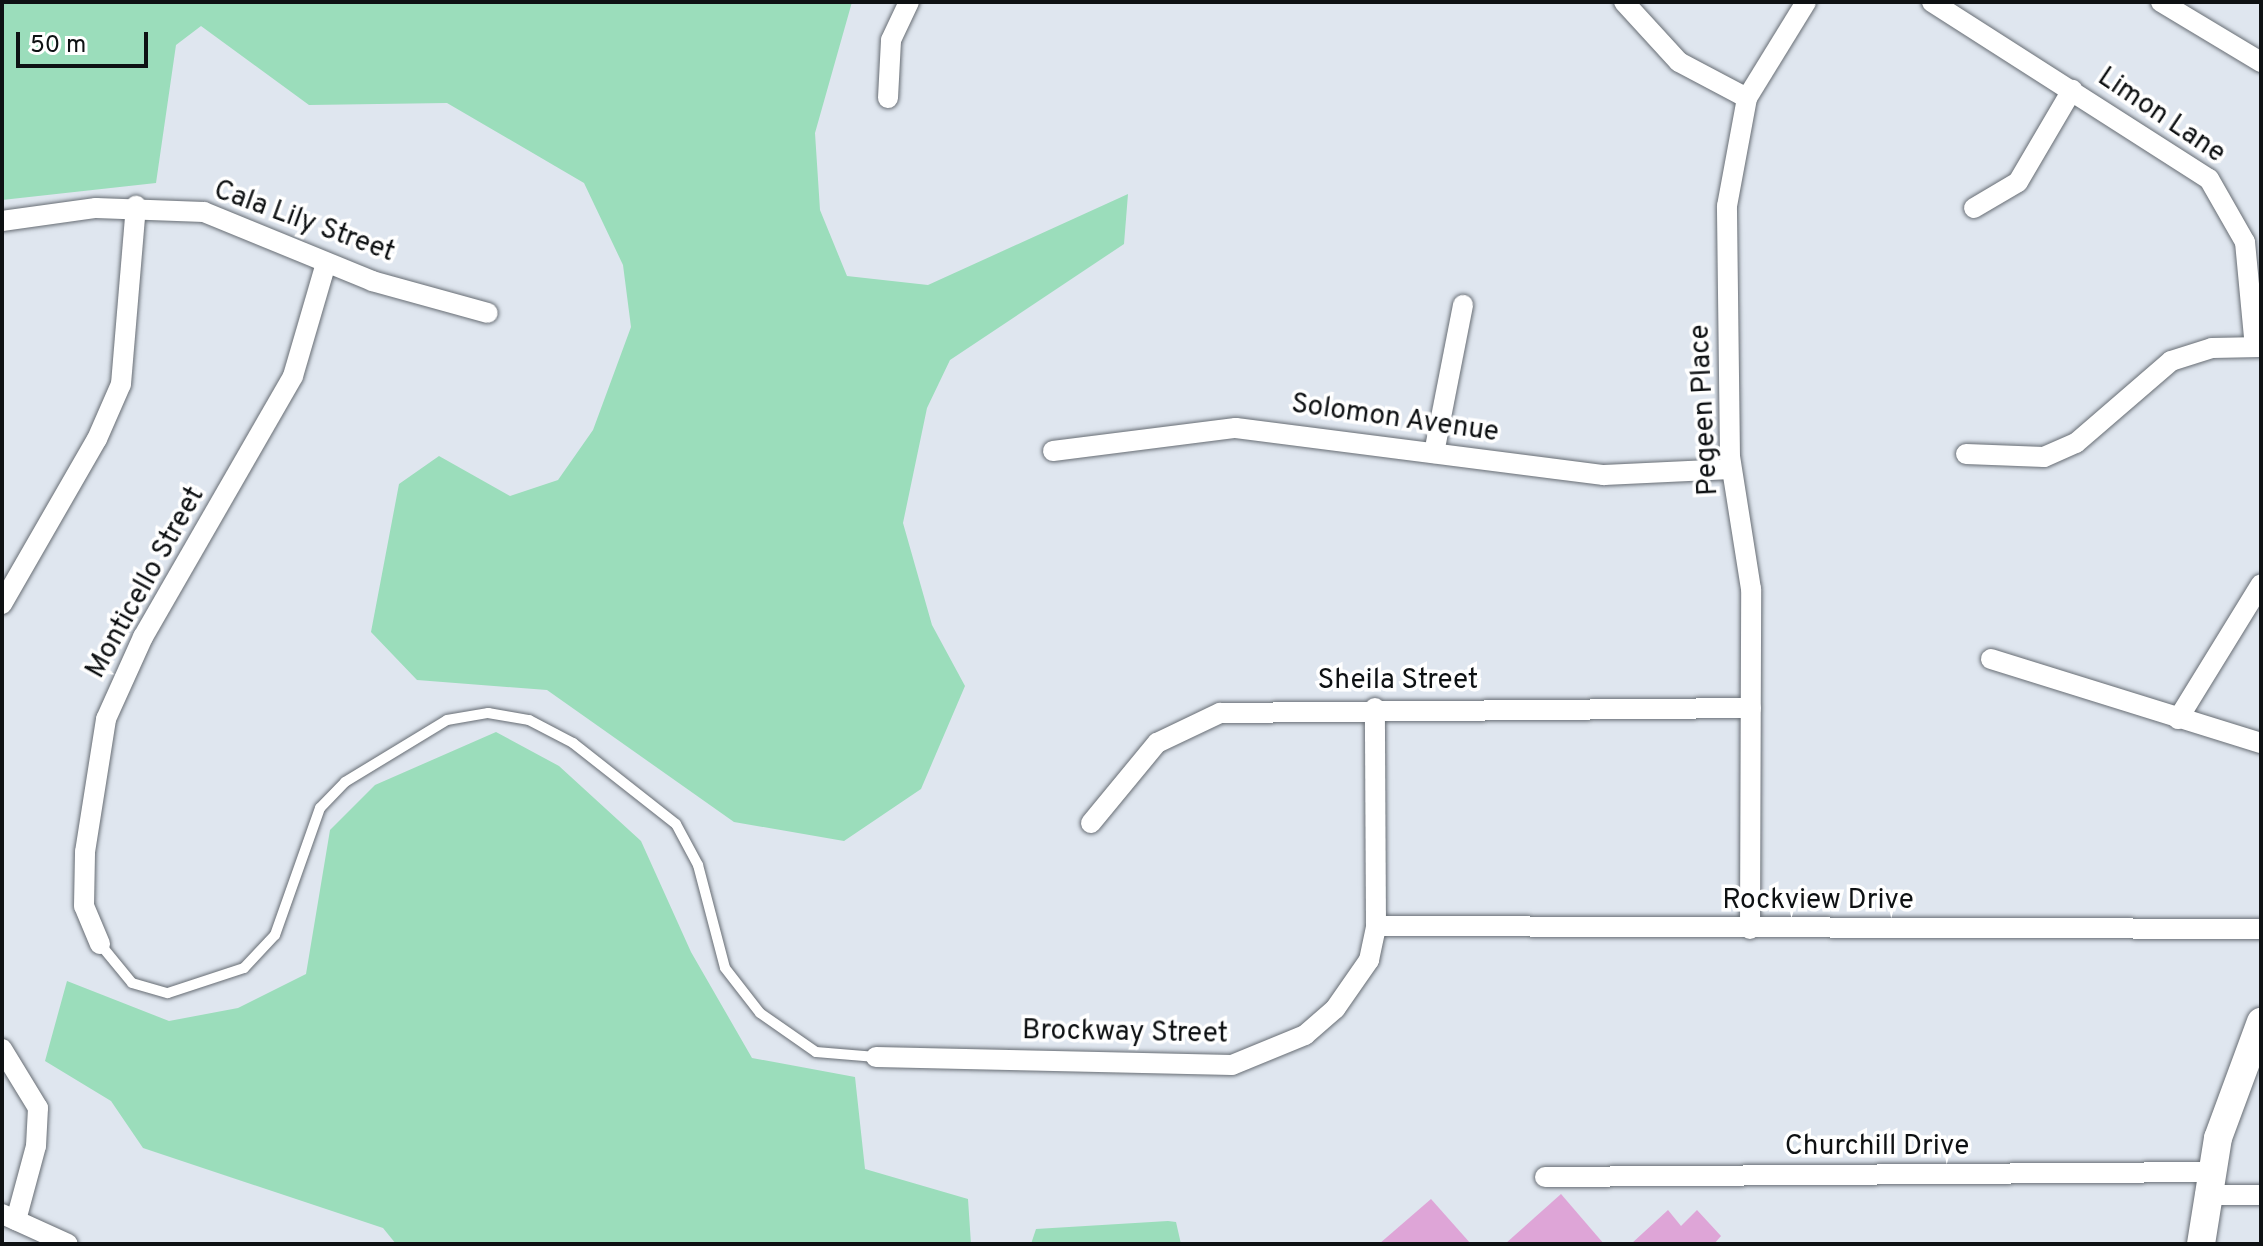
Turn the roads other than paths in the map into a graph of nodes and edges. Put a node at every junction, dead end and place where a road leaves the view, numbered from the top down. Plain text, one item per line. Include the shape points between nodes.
1 (909, 2) edge
2 (1624, 2) edge
3 (1806, 2) edge
4 (1932, 2) edge
5 (2161, 2) edge
6 (2261, 62) edge
7 (2072, 90) junction
8 (888, 98) dead end
9 (1747, 98) junction
10 (136, 206) junction
11 (1974, 208) dead end
12 (2, 221) edge
13 (326, 263) junction
14 (1463, 305) dead end
15 (488, 313) dead end
16 (2258, 347) edge
17 (1053, 451) dead end
18 (1434, 453) junction
19 (1966, 454) dead end
20 (1731, 469) junction
21 (2261, 584) edge
22 (2, 604) edge
23 (1991, 659) dead end
24 (1375, 708) junction
25 (1751, 708) junction
26 (2178, 719) junction
27 (2261, 743) edge
28 (1091, 823) dead end
29 (1376, 926) junction
30 (1750, 929) junction
31 (2261, 929) edge
32 (100, 944) joint
33 (2261, 1022) edge
34 (2, 1049) edge
35 (876, 1057) joint
36 (1545, 1177) dead end
37 (2207, 1184) junction
38 (2261, 1195) edge
39 (9, 1217) edge
40 (68, 1244) edge
41 (2201, 1244) edge

1 - 8 street via 891,40
2 - 9 street via 1679,62
3 - 9 street, Pegeen Place
4 - 7 street, Limon Lane
5 - 6 street
7 - 11 street via 2018,182
7 - 16 street, Limon Lane via 2221,194 2249,258
9 - 20 street, Pegeen Place via 1727,206
10 - 12 street, Cala Lily Street
10 - 13 street, Cala Lily Street via 204,212
10 - 22 street via 121,384
13 - 15 street, Cala Lily Street
13 - 32 street, Monticello Street via 293,376 143,637 106,719 85,852 84,906
14 - 18 street
16 - 19 street via 2212,348 2171,361 2076,443 2044,457
17 - 18 street, Solomon Avenue via 1213,428
18 - 20 street, Solomon Avenue via 1626,477
20 - 25 street, Pegeen Place via 1750,568
21 - 26 street
23 - 26 street
24 - 25 street, Sheila Street
24 - 28 street, Sheila Street via 1250,709 1192,722 1142,756
24 - 29 street, Brockway Street
25 - 30 street, Pegeen Place
26 - 27 street
29 - 30 street, Rockview Drive
29 - 35 street, Brockway Street via 1369,960 1335,1009 1305,1035 1252,1060
30 - 31 street, Rockview Drive
32 - 35 lane via 132,983 168,993 244,968 275,935 320,808 345,782 447,720 488,713 529,720 573,743 676,824 698,865 725,968 760,1013 816,1052
33 - 37 street
34 - 39 street via 38,1108 36,1146
36 - 37 street, Churchill Drive
37 - 38 street, Churchill Drive
37 - 41 street
39 - 40 street

